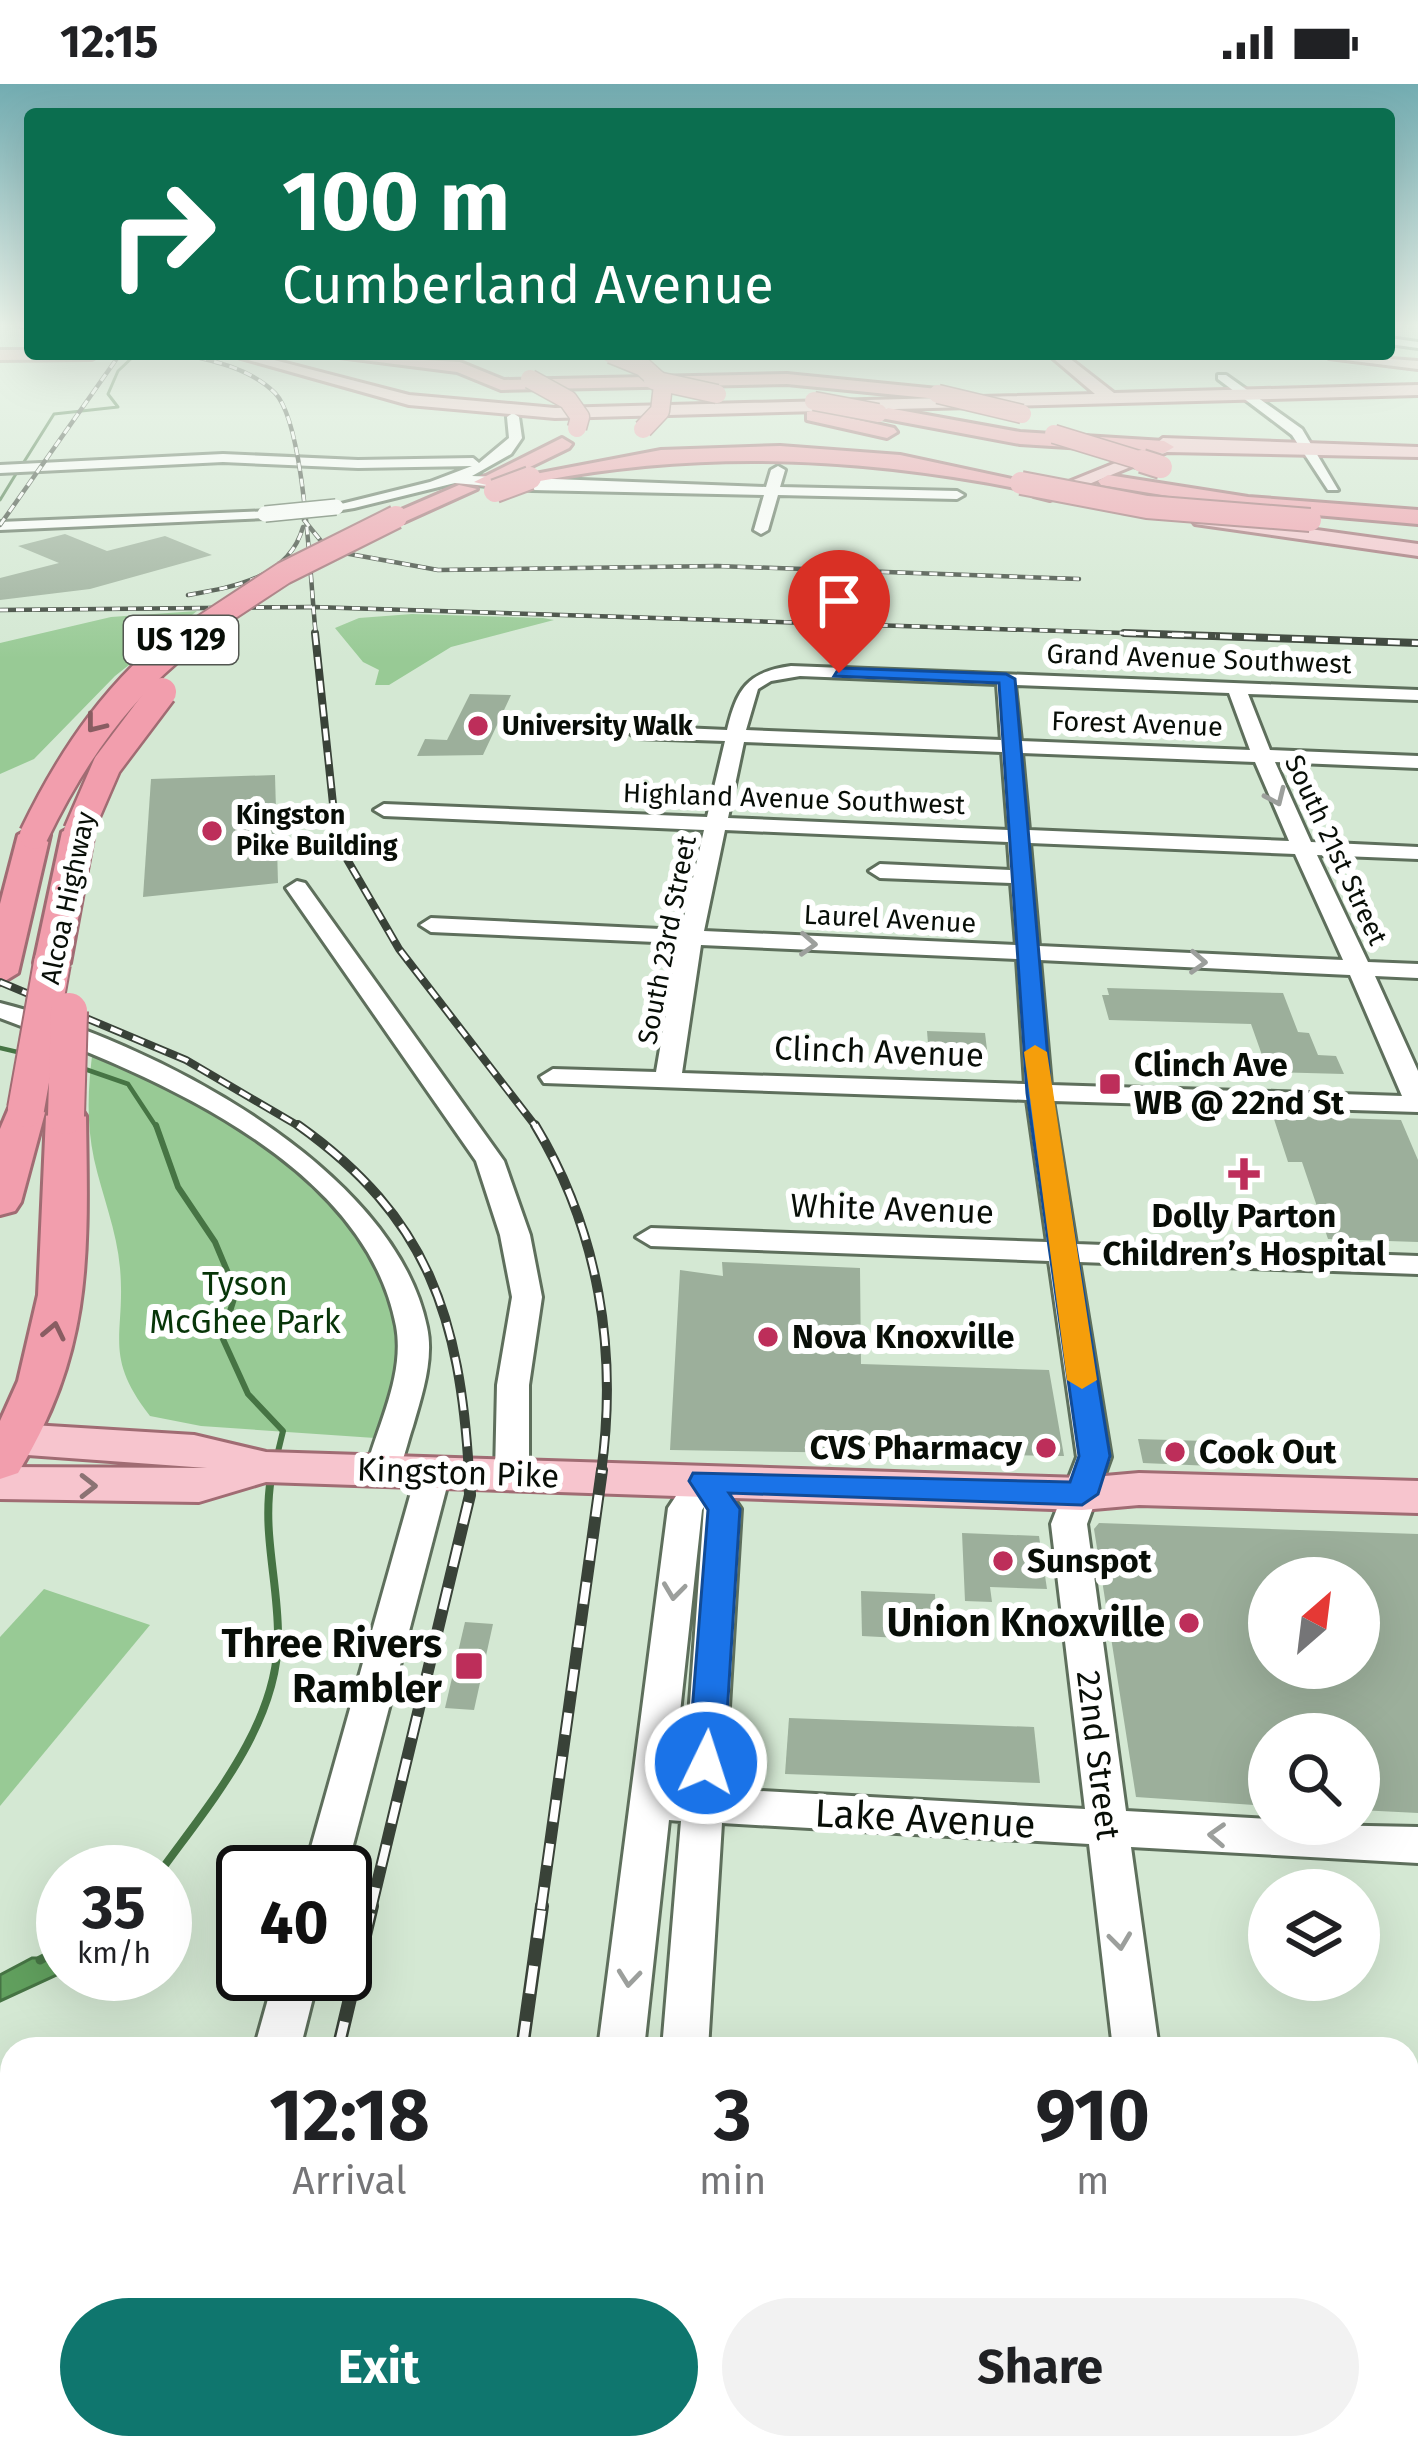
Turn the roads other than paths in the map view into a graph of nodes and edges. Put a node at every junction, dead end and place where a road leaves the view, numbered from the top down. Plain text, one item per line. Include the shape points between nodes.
1 (512, 437) edge
2 (568, 437) edge
3 (592, 437) edge
4 (620, 437) edge
5 (904, 437) edge
6 (935, 437) edge
7 (945, 437) edge
8 (1013, 437) edge
9 (1112, 437) edge
10 (1155, 437) edge
11 (1292, 437) edge
12 (1158, 439) junction
13 (1305, 449) junction
14 (1418, 452) edge
15 (0, 469) edge
16 (778, 470) dead end
17 (1079, 471) junction
18 (495, 479) junction
19 (1114, 483) junction
20 (1034, 485) junction
21 (1334, 487) dead end
22 (773, 492) junction
23 (957, 495) dead end
24 (1418, 514) edge
25 (0, 526) edge
26 (761, 530) dead end
27 (1418, 547) edge
28 (763, 677) joint
29 (1006, 679) junction
30 (1236, 687) junction
31 (1418, 695) edge
32 (638, 732) dead end
33 (737, 736) junction
34 (1011, 747) junction
35 (1260, 756) junction
36 (1418, 763) edge
37 (384, 809) dead end
38 (718, 823) junction
39 (1018, 836) junction
40 (1302, 848) junction
41 (1418, 853) edge
42 (880, 871) dead end
43 (1022, 877) junction
44 (297, 887) dead end
45 (431, 925) dead end
46 (691, 937) junction
47 (1027, 957) junction
48 (3, 959) edge
49 (1359, 970) junction
50 (1418, 971) edge
51 (0, 1010) edge
52 (553, 1077) dead end
53 (668, 1081) junction
54 (1039, 1093) junction
55 (1418, 1102) edge
56 (46, 1112) junction
57 (0, 1202) edge
58 (651, 1237) dead end
59 (1061, 1250) junction
60 (1418, 1265) edge
61 (4, 1455) edge
62 (383, 1469) junction
63 (434, 1471) junction
64 (512, 1474) junction
65 (704, 1481) junction
66 (1082, 1494) junction
67 (1418, 1498) edge
68 (1418, 1515) edge
69 (647, 1802) junction
70 (703, 1805) junction
71 (1107, 1830) junction
72 (332, 1845) edge
73 (1418, 1845) edge
74 (290, 2001) edge
75 (280, 2037) edge
76 (622, 2037) edge
77 (686, 2037) edge
78 (1134, 2037) edge

1 - 18 street
2 - 18 highway, bridge
3 - 18 highway
4 - 18 highway, bridge
5 - 20 highway
6 - 17 highway, bridge
7 - 17 highway
8 - 12 highway, bridge
9 - 12 highway, bridge
10 - 12 main road
11 - 13 street
12 - 13 main road
12 - 20 main road
12 - 24 highway via 1305,496
13 - 14 main road
13 - 21 street
15 - 18 street via 269,458
16 - 22 street
17 - 19 highway
18 - 20 highway via 727,449
18 - 22 street
18 - 25 street, bridge via 265,514
18 -> 48 highway, Alcoa Highway / US 129, bridge via 396,517 255,589 158,658 82,740 54,784
18 - 56 highway, Alcoa Highway / US 129, bridge via 328,567 201,654 127,733 78,832
19 - 20 highway
19 - 24 highway via 1248,503
19 - 27 highway
20 - 24 highway, bridge via 1147,507 1310,520
20 - 27 main road
22 - 23 street
22 - 26 street
28 - 29 street, Grand Avenue Southwest via 800,671
28 - 33 street, South 23rd Street via 745,693
29 - 30 street, Grand Avenue Southwest
29 - 34 street, 22nd Street
30 - 31 street, Grand Avenue Southwest
30 - 35 street, South 21st Street
32 - 33 street, Forest Avenue
33 - 34 street, Forest Avenue
33 - 38 street, South 23rd Street
34 - 35 street, Forest Avenue
34 - 39 street, 22nd Street
35 - 36 street, Forest Avenue
35 -> 40 street, South 21st Street
37 - 38 street, Highland Avenue Southwest
38 - 39 street, Highland Avenue Southwest
38 - 46 street, South 23rd Street
39 - 40 street, Highland Avenue Southwest
39 - 43 street, 22nd Street
40 - 41 street, Highland Avenue Southwest
40 - 49 street, South 21st Street
42 - 43 street
43 - 47 street, 22nd Street
44 - 64 street via 490,1161 526,1297 513,1385
45 - 46 street, Laurel Avenue
46 -> 47 street, Laurel Avenue
46 - 53 street, South 23rd Street
47 -> 49 street, Laurel Avenue
47 - 54 street, 22nd Street
49 - 50 street, Laurel Avenue
49 - 55 street, South 21st Street
51 - 62 street via 105,1047 199,1093 290,1151 345,1203 374,1241 413,1330 408,1390
52 - 53 street, Clinch Avenue
53 - 54 street, Clinch Avenue
54 - 55 street, Clinch Avenue
54 - 59 street, 22nd Street
56 - 57 highway
61 -> 56 highway via 31,1418 42,1384 69,1245
58 - 59 street, White Avenue
59 - 60 street, White Avenue
59 - 66 street, 22nd Street via 1094,1456
61 - 62 main road, Kingston Pike via 185,1468 199,1486 266,1467
62 - 63 main road, Kingston Pike
63 - 64 main road, Kingston Pike
63 - 72 street
64 - 65 main road, Kingston Pike
65 - 66 main road, Kingston Pike
65 -> 69 street via 685,1508
65 - 70 street via 724,1509
66 - 67 main road
66 - 68 main road via 1142,1505
66 - 71 street, 22nd Street via 1069,1524
69 - 70 street, Lake Avenue
69 -> 76 street
70 - 71 street, Lake Avenue
70 - 77 street
73 -> 71 street, Lake Avenue
71 -> 78 street, 22nd Street
74 - 75 street

